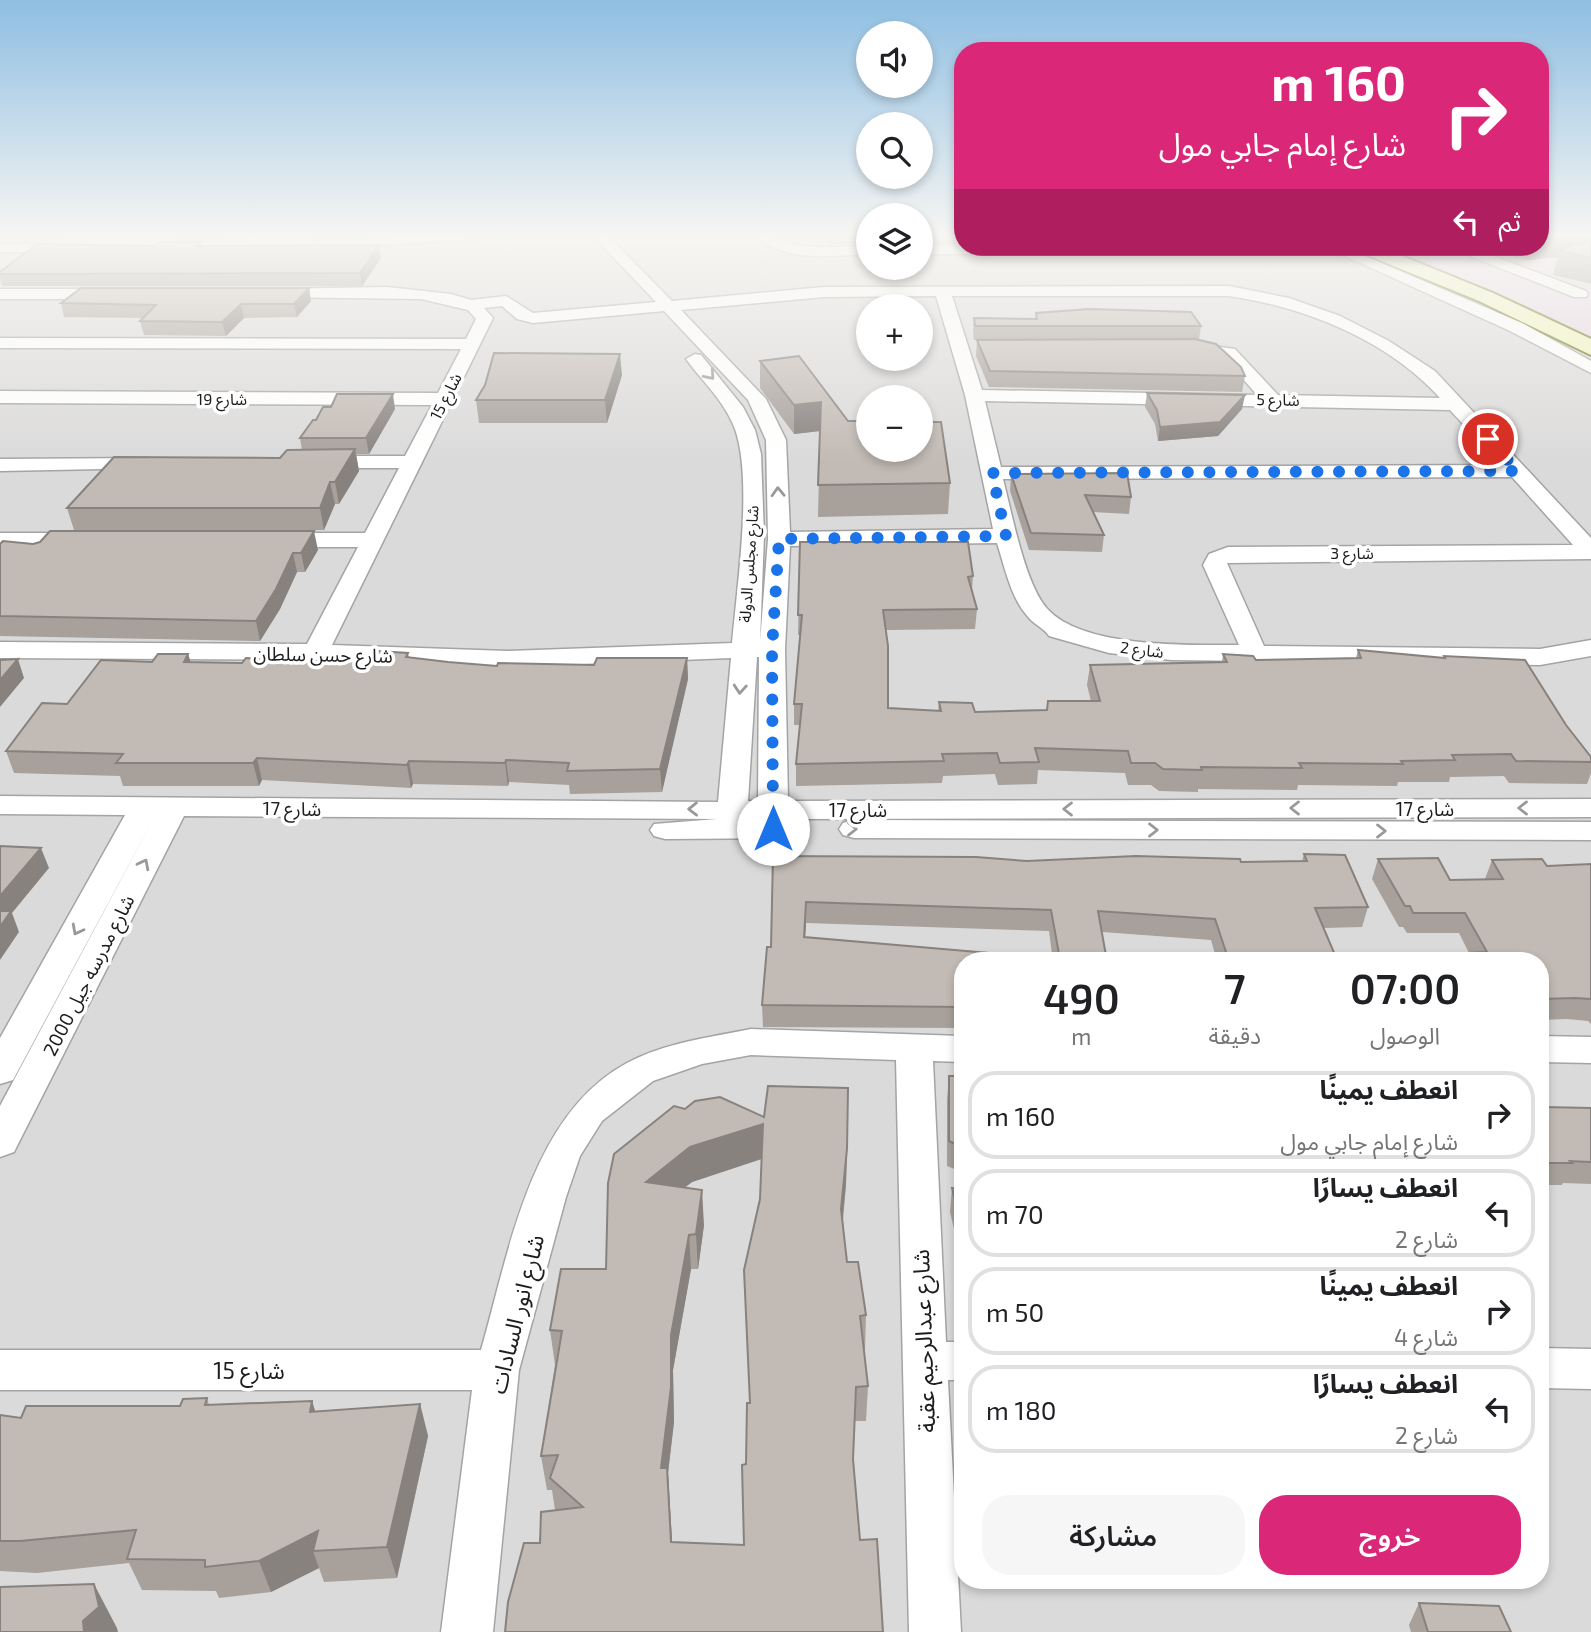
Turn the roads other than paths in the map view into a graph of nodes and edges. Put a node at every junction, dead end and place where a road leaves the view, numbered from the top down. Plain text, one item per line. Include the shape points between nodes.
1 (482, 311) edge
2 (518, 311) edge
3 (611, 311) edge
4 (661, 311) edge
5 (663, 311) edge
6 (951, 311) edge
7 (1314, 311) edge
8 (1480, 311) edge
9 (1520, 311) edge
10 (1545, 311) edge
11 (1591, 329) edge
12 (0, 343) edge
13 (471, 344) junction
14 (1165, 347) edge
15 (1591, 348) edge
16 (1591, 368) edge
17 (974, 395) junction
18 (0, 397) edge
19 (444, 399) junction
20 (1271, 399) junction
21 (1456, 404) junction
22 (302, 462) edge
23 (412, 462) junction
24 (165, 463) edge
25 (0, 465) edge
26 (1518, 471) junction
27 (992, 473) junction
28 (1006, 536) junction
29 (779, 539) junction
30 (0, 540) edge
31 (97, 540) edge
32 (248, 540) edge
33 (373, 540) junction
34 (1591, 551) edge
35 (1591, 648) edge
36 (772, 649) junction
37 (0, 650) edge
38 (742, 650) junction
39 (316, 652) junction
40 (1255, 653) junction
41 (0, 805) edge
42 (1591, 808) edge
43 (154, 816) junction
44 (731, 819) junction
45 (773, 819) junction
46 (0, 824) edge
47 (1591, 831) edge
48 (914, 1049) junction
49 (954, 1049) edge
50 (1549, 1049) edge
51 (1591, 1050) edge
52 (47, 1055) junction
53 (3, 1060) edge
54 (0, 1142) edge
55 (943, 1361) edge
56 (1549, 1368) edge
57 (1591, 1369) edge
58 (0, 1370) edge
59 (497, 1370) junction
60 (467, 1632) edge
61 (935, 1632) edge

1 - 13 street, شارع 15 via 485,318
2 - 3 street via 533,318
4 -> 38 street, شارع مجلس الدولة via 720,387 745,430 751,454 753,535
29 -> 5 street, شارع مجلس الدولة via 776,440 768,419 741,380
6 - 17 street, شارع 2 via 967,348
7 - 21 street via 1400,354 1429,375
8 - 16 street
9 - 15 main road
10 - 11 main road
12 - 13 street
13 - 19 street, شارع 15
14 - 20 street via 1229,353
17 - 20 street, شارع 5
17 - 27 street, شارع 2
18 - 19 street, شارع 19
19 - 23 street, شارع 15
20 - 21 street, شارع 5
21 - 26 street
22 - 23 street
23 - 33 street, شارع 15
24 - 25 street
26 - 27 street
26 - 34 street
27 - 28 street, شارع 2
28 - 29 street
28 - 40 street, شارع 2 via 1028,600 1058,631 1140,650
29 - 36 street, شارع مجلس الدولة
30 - 31 street
32 - 33 street
33 - 39 street, شارع 15
34 - 40 street, شارع 3 via 1228,554 1215,565
35 - 40 street, شارع 2 via 1540,657
36 - 38 street, شارع حسن سلطان
36 - 45 street, شارع مجلس الدولة
37 - 39 street, شارع حسن سلطان
38 - 39 street, شارع حسن سلطان via 521,659
38 -> 44 street, شارع مجلس الدولة
41 - 43 street, شارع 17
42 -> 45 street, شارع 17
43 - 44 street, شارع 17 via 519,831
43 - 46 street, شارع 17
52 -> 43 street, شارع مدرسه جيل 2000
43 -> 53 street, شارع مدرسه جيل 2000
44 - 45 street, شارع 17
45 -> 47 street, شارع 17
48 - 49 street, شارع انور السادات
48 - 55 street, شارع عبدالرحيم عقبة
48 - 59 street, شارع انور السادات via 751,1042 698,1052 640,1072 589,1111 562,1153
50 - 51 street
52 - 53 street
52 - 54 street, شارع مدرسه جيل 2000
55 - 61 street, شارع عبدالرحيم عقبة
56 - 57 street
58 - 59 street, شارع 15
59 - 60 street, شارع انور السادات

